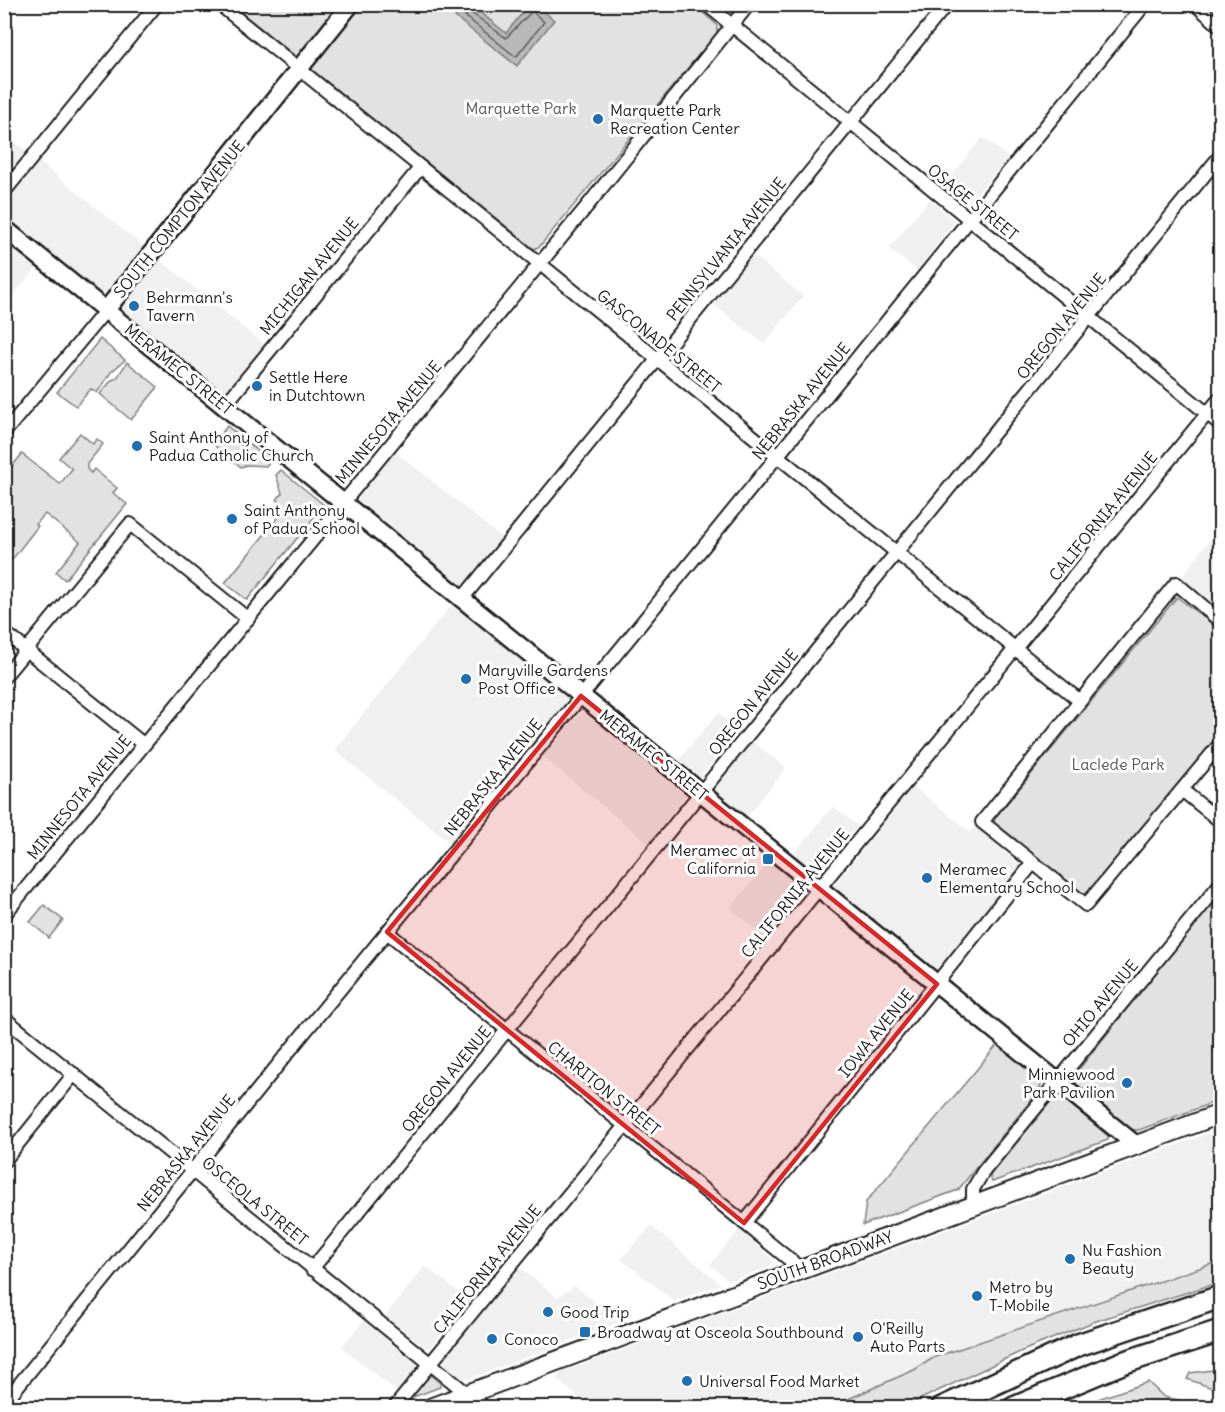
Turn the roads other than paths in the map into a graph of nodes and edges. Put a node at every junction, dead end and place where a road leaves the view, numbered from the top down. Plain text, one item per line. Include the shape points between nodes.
1 (157, 4) edge
2 (219, 4) edge
3 (351, 4) edge
4 (706, 4) edge
5 (749, 4) edge
6 (947, 4) edge
7 (1145, 4) edge
8 (1195, 4) edge
9 (732, 25) junction
10 (1221, 26) edge
11 (298, 69) junction
12 (850, 123) junction
13 (1221, 156) edge
14 (420, 168) junction
15 (4, 192) edge
16 (969, 220) junction
17 (4, 228) edge
18 (539, 264) junction
19 (106, 310) junction
20 (1089, 316) junction
21 (657, 360) junction
22 (1221, 398) edge
23 (224, 406) junction
24 (1208, 413) junction
25 (1221, 424) edge
26 (4, 433) edge
27 (777, 456) junction
28 (343, 502) junction
29 (896, 553) junction
30 (462, 599) junction
31 (248, 619) junction
32 (1221, 621) edge
33 (4, 632) edge
34 (1016, 649) junction
35 (27, 650) junction
36 (4, 677) edge
37 (581, 696) junction
38 (1080, 701) junction
39 (143, 744) junction
40 (1221, 744) edge
41 (1182, 790) junction
42 (701, 793) junction
43 (1221, 820) edge
44 (1033, 862) junction
45 (1221, 884) edge
46 (820, 889) junction
47 (4, 915) edge
48 (387, 932) junction
49 (937, 984) junction
50 (4, 1018) edge
51 (507, 1030) junction
52 (74, 1074) junction
53 (1057, 1081) junction
54 (1221, 1114) edge
55 (625, 1126) junction
56 (1136, 1145) junction
57 (4, 1161) edge
58 (192, 1171) junction
59 (973, 1205) junction
60 (744, 1223) junction
61 (312, 1269) junction
62 (801, 1269) junction
63 (1221, 1297) edge
64 (1221, 1331) edge
65 (431, 1364) junction
66 (467, 1393) junction
67 (4, 1403) edge
68 (394, 1407) edge
69 (430, 1407) edge
70 (485, 1407) edge
71 (942, 1407) edge
72 (1014, 1407) edge

1 - 15 street
2 - 11 street, GASCONADE STREET
3 - 11 street, SOUTH COMPTON AVENUE
4 - 9 street, OSAGE STREET
5 - 9 street, MINNESOTA AVENUE
6 - 12 street, PENNSYLVANIA AVENUE
7 - 16 street, NEBRASKA AVENUE
8 - 10 street
9 - 12 street, OSAGE STREET
9 - 18 street, MINNESOTA AVENUE
11 - 14 street, GASCONADE STREET
11 - 19 street, SOUTH COMPTON AVENUE
12 - 16 street, OSAGE STREET
12 - 21 street, PENNSYLVANIA AVENUE
13 - 20 street, OREGON AVENUE
14 - 18 street, GASCONADE STREET
14 - 23 street, MICHIGAN AVENUE
16 - 20 street, OSAGE STREET
16 - 27 street, NEBRASKA AVENUE
17 - 19 street, MERAMEC STREET
18 - 21 street, GASCONADE STREET
18 - 28 street, MINNESOTA AVENUE
19 - 23 street, MERAMEC STREET
19 - 26 street, SOUTH COMPTON AVENUE
20 - 24 street, OSAGE STREET
20 - 29 street, OREGON AVENUE
21 - 27 street, GASCONADE STREET
21 - 30 street, PENNSYLVANIA AVENUE
22 - 24 street, CALIFORNIA AVENUE
23 - 28 street, MERAMEC STREET
24 - 25 street, OSAGE STREET
24 - 34 street, CALIFORNIA AVENUE
27 - 29 street, GASCONADE STREET
27 - 37 street, NEBRASKA AVENUE
28 - 30 street, MERAMEC STREET
28 - 31 street, MINNESOTA AVENUE
29 - 34 street, GASCONADE STREET
29 - 42 street, OREGON AVENUE
30 - 37 street, MERAMEC STREET
31 - 35 street via 130,524
31 - 39 street, MINNESOTA AVENUE
32 - 38 street via 1176,583
33 - 35 street
34 - 38 street, GASCONADE STREET
34 - 46 street, CALIFORNIA AVENUE
35 - 36 street
35 - 39 street
37 - 42 street, MERAMEC STREET
37 - 48 street, NEBRASKA AVENUE
38 - 44 street via 982,822
39 - 47 street, MINNESOTA AVENUE
40 - 41 street
41 - 43 street
41 - 44 street via 1086,905
42 - 46 street, MERAMEC STREET
42 - 51 street, OREGON AVENUE
44 - 49 street, IOWA AVENUE
45 - 53 street, OHIO AVENUE
46 - 49 street, MERAMEC STREET
46 - 55 street, CALIFORNIA AVENUE
48 - 51 street, CHARITON STREET
48 - 58 street, NEBRASKA AVENUE
49 - 53 street, MERAMEC STREET
49 - 60 street, IOWA AVENUE
50 - 52 street, OSCEOLA STREET
51 - 55 street, CHARITON STREET
51 - 61 street, OREGON AVENUE
52 - 57 street
52 - 58 street, OSCEOLA STREET
53 - 56 street, MERAMEC STREET
53 - 59 street, OHIO AVENUE via 979,1177 972,1195
54 - 56 main road, SOUTH BROADWAY
55 - 60 street, CHARITON STREET
55 - 65 street, CALIFORNIA AVENUE
56 - 59 main road, SOUTH BROADWAY
58 - 61 street, OSCEOLA STREET
58 - 67 street, NEBRASKA AVENUE
59 - 62 main road, SOUTH BROADWAY
60 - 62 street, CHARITON STREET
61 - 65 street, OSCEOLA STREET
62 - 66 main road, SOUTH BROADWAY
63 - 71 highway via 1078,1345
64 - 72 highway via 1122,1363
65 - 66 street, OSCEOLA STREET
65 - 68 street, CALIFORNIA AVENUE
66 - 69 main road, SOUTH BROADWAY
66 - 70 street, OSCEOLA STREET

